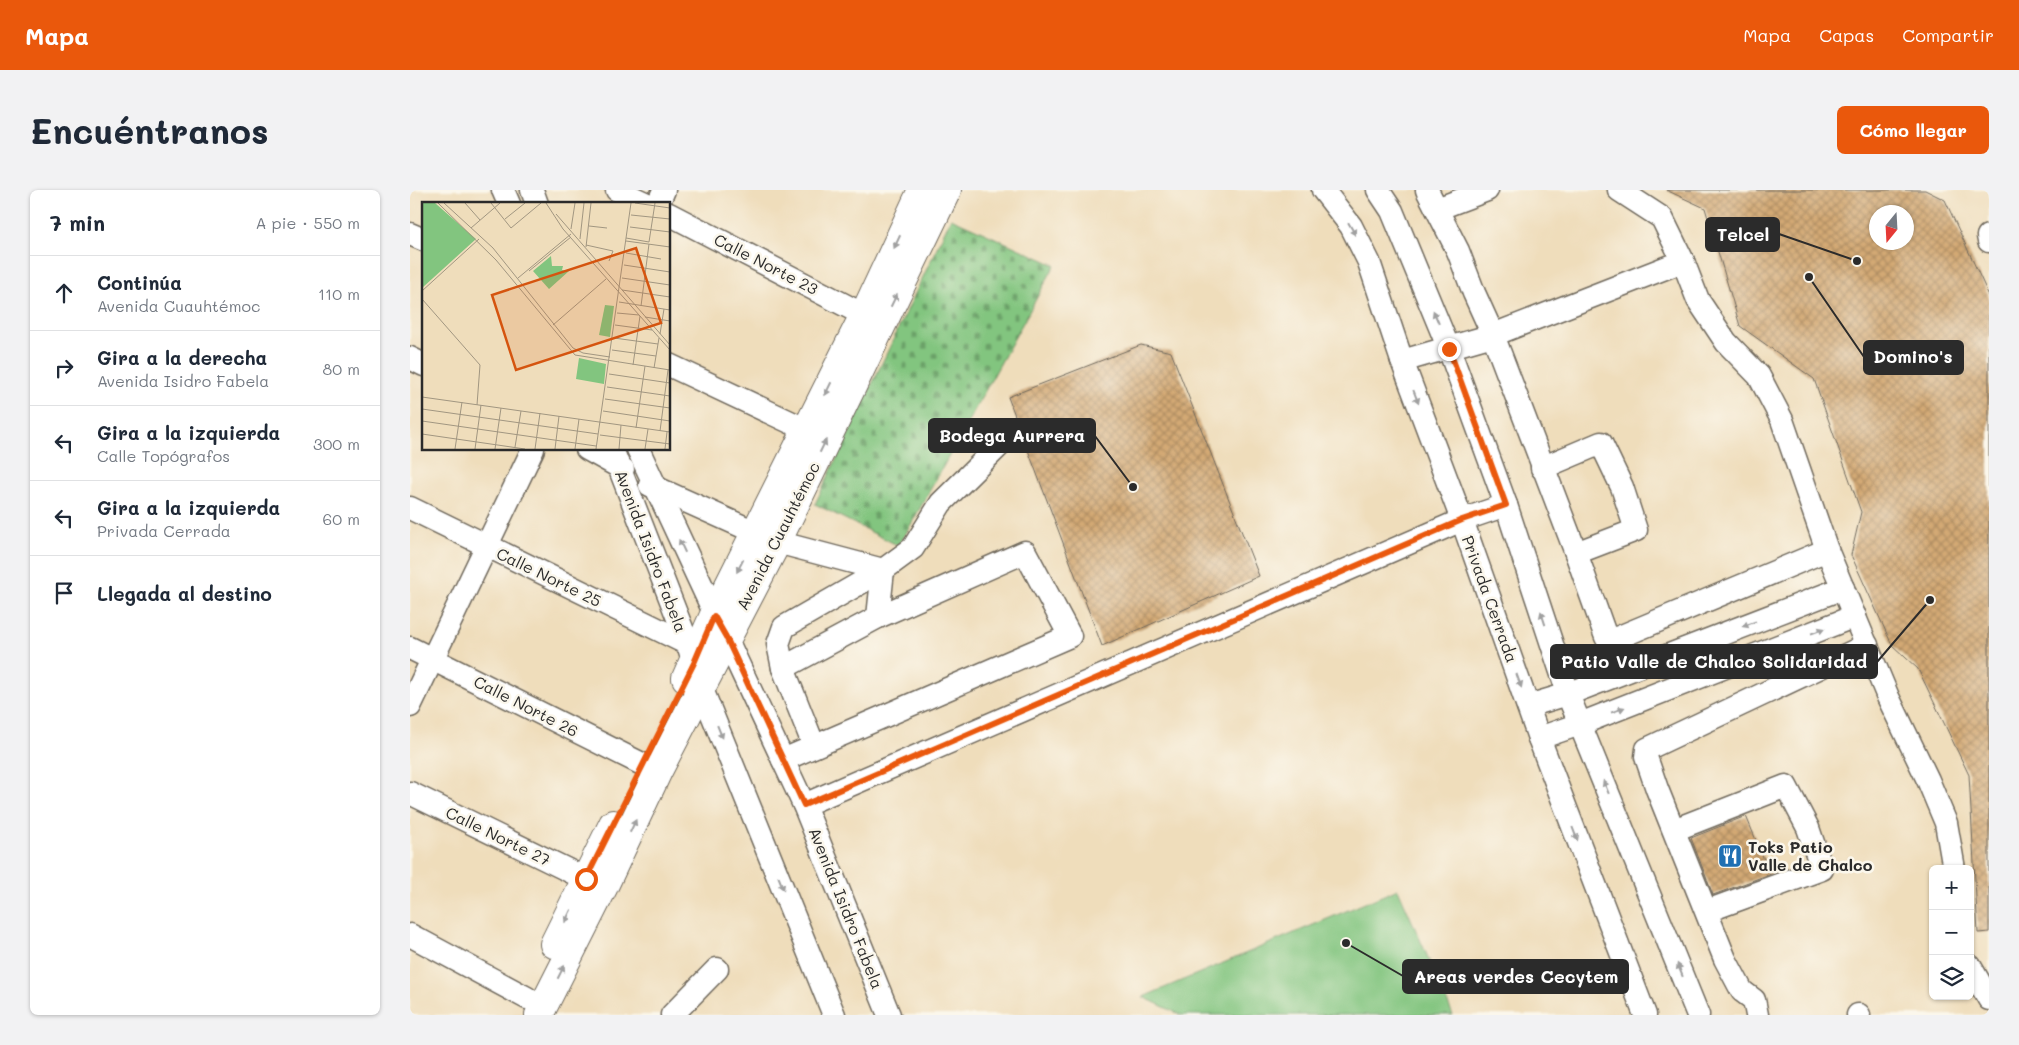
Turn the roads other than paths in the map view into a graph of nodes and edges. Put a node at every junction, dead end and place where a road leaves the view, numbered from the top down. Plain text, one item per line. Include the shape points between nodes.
1 (503, 190) edge
2 (532, 190) edge
3 (617, 190) edge
4 (664, 190) edge
5 (947, 190) edge
6 (1323, 190) edge
7 (1378, 190) edge
8 (1487, 190) edge
9 (1619, 190) edge
10 (914, 193) edge
11 (1432, 199) edge
12 (508, 202) edge
13 (536, 202) edge
14 (643, 202) edge
15 (659, 202) edge
16 (670, 215) edge
17 (410, 234) edge
18 (1989, 237) edge
19 (422, 239) edge
20 (1989, 242) edge
21 (1683, 261) junction
22 (864, 314) junction
23 (1493, 335) junction
24 (1449, 349) junction
25 (410, 358) edge
26 (1402, 361) junction
27 (422, 364) edge
28 (670, 365) edge
29 (807, 430) junction
30 (1009, 436) dead end
31 (533, 450) edge
32 (590, 450) edge
33 (638, 450) edge
34 (615, 458) edge
35 (1542, 468) junction
36 (656, 488) junction
37 (1506, 505) junction
38 (410, 508) edge
39 (1462, 520) junction
40 (767, 537) junction
41 (486, 546) junction
42 (1828, 550) junction
43 (1576, 553) junction
44 (882, 570) junction
45 (1843, 588) junction
46 (1855, 616) junction
47 (878, 617) junction
48 (720, 626) junction
49 (1867, 645) junction
50 (410, 648) edge
51 (432, 659) junction
52 (694, 665) junction
53 (783, 668) junction
54 (1568, 694) junction
55 (410, 706) edge
56 (1528, 706) junction
57 (1580, 724) junction
58 (1539, 738) junction
59 (814, 746) junction
60 (783, 760) junction
61 (642, 764) junction
62 (410, 793) edge
63 (804, 805) junction
64 (1674, 830) junction
65 (1953, 865) edge
66 (586, 879) junction
67 (1708, 911) junction
68 (410, 935) edge
69 (717, 969) dead end
70 (1974, 973) edge
71 (1989, 999) edge
72 (528, 1009) edge
73 (672, 1015) edge
74 (834, 1015) edge
75 (889, 1015) edge
76 (1645, 1015) edge
77 (1698, 1015) edge
78 (1757, 1015) edge

1 - 12 street
2 - 13 street
3 - 14 street
4 - 15 street
40 -> 5 main road, Avenida Cuauhtémoc
6 -> 26 street, Privada Cerrada via 1351,226 1369,262
24 -> 7 street via 1392,211
8 - 11 street
9 - 21 street via 1662,218
10 -> 22 main road, Avenida Cuauhtémoc
11 - 23 street
16 - 22 street, Calle Norte 23
17 - 19 street
18 - 20 street
21 - 23 street
21 - 42 street via 1698,300 1726,342 1759,376 1782,420
22 -> 29 main road, Avenida Cuauhtémoc
23 - 24 street
23 - 35 street
24 - 26 street
24 - 37 street
25 - 27 street
26 -> 39 street, Privada Cerrada
28 - 29 street
29 - 40 main road, Avenida Cuauhtémoc
30 - 44 street via 941,503 913,548
31 - 41 street
32 - 34 street
33 - 36 street, Avenida Isidro Fabela
34 - 36 street
34 - 52 street, Avenida Isidro Fabela
35 - 43 street
35 - 43 street via 1601,443 1622,487 1636,530
36 - 40 street
48 -> 36 street, Avenida Isidro Fabela
37 - 39 street
54 -> 37 street
38 - 41 street, Calle Norte 25
39 -> 56 street, Privada Cerrada
39 - 63 street
40 - 44 street
40 - 48 main road, Avenida Cuauhtémoc
41 - 51 street
41 - 52 street, Calle Norte 25
42 - 43 street via 1617,638 1606,637
42 - 45 street
44 - 47 street
44 - 53 street via 784,627 778,644
45 - 46 street
45 -> 54 street
46 - 49 street
57 -> 46 street
47 - 53 street
47 - 59 street via 1025,552 1070,636
48 - 52 main road, Avenida Cuauhtémoc
48 - 60 street, Avenida Isidro Fabela
49 - 64 street via 1647,749 1646,757
49 - 65 street via 1946,823
50 - 51 street, Calle Norte 26
51 - 55 street
51 - 61 street, Calle Norte 26
52 - 61 main road, Avenida Cuauhtémoc
72 -> 52 main road, Avenida Cuauhtémoc via 603,888 658,771
52 -> 74 street, Avenida Isidro Fabela
53 - 59 street
54 - 56 street
54 - 57 street
56 - 58 street, Privada Cerrada
57 - 58 street
77 -> 57 street
58 -> 76 street, Privada Cerrada
59 - 60 street
60 - 63 street, Avenida Isidro Fabela
61 - 66 main road, Avenida Cuauhtémoc
62 - 66 street, Calle Norte 27
63 - 75 street, Avenida Isidro Fabela
64 - 67 street
64 - 67 street via 1786,786 1808,828 1822,869
66 -> 72 main road, Avenida Cuauhtémoc
67 - 78 street via 1725,959 1742,991 1754,1000
68 - 72 street
69 - 73 street
70 - 71 street

